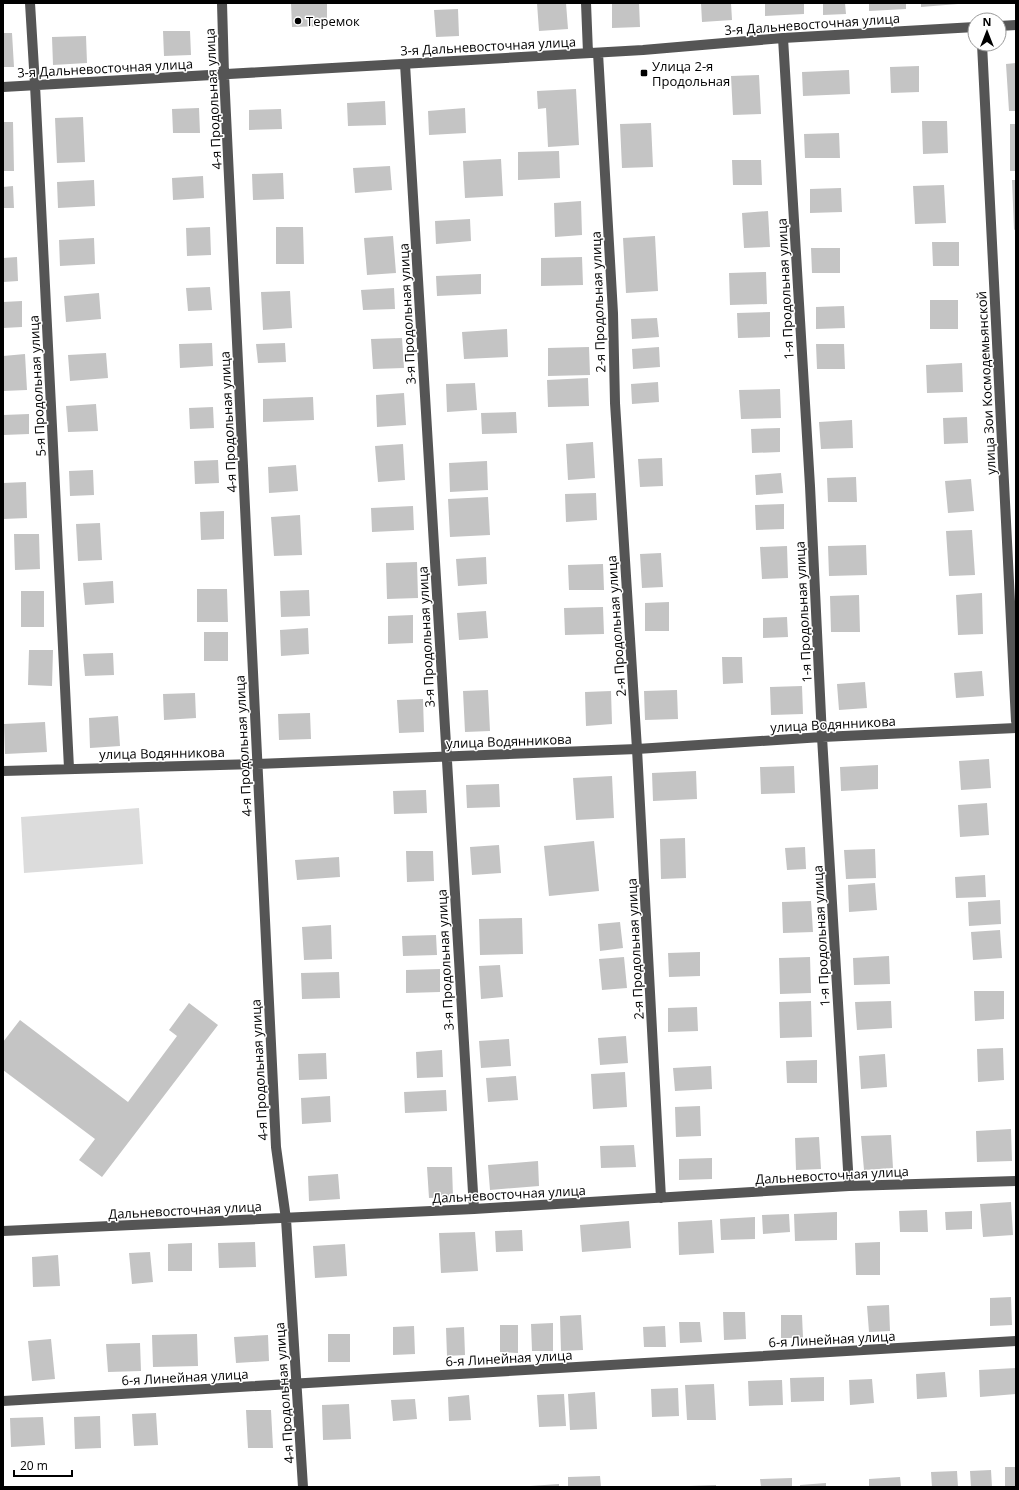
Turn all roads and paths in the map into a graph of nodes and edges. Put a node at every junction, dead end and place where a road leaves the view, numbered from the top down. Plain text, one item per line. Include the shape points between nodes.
1 (30, 3) edge
2 (222, 3) edge
3 (586, 3) edge
4 (967, 27) edge
5 (783, 38) junction
6 (982, 52) edge
7 (593, 53) junction
8 (405, 64) junction
9 (224, 74) junction
10 (35, 85) junction
11 (3, 87) edge
12 (1016, 721) edge
13 (1016, 728) edge
14 (822, 737) junction
15 (637, 748) junction
16 (446, 756) junction
17 (257, 764) junction
18 (69, 768) junction
19 (3, 771) edge
20 (1016, 1181) edge
21 (849, 1186) junction
22 (661, 1198) junction
23 (474, 1209) junction
24 (286, 1219) junction
25 (3, 1232) edge
26 (1016, 1341) edge
27 (297, 1383) junction
28 (3, 1400) edge
29 (303, 1487) edge

1 - 10 street, 5-я Продольная улица
2 - 9 street, 4-я Продольная улица
3 - 7 street, 2-я Продольная улица
4 - 5 street, 3-я Дальневосточная улица
5 - 7 street, 3-я Дальневосточная улица
5 - 14 street, 1-я Продольная улица via 810,486
6 - 12 street, улица Зои Космодемьянской
7 - 8 street, 3-я Дальневосточная улица
7 - 15 street, 2-я Продольная улица via 613,313 615,403
8 - 9 street, 3-я Дальневосточная улица
8 - 16 street, 3-я Продольная улица
9 - 10 street, 3-я Дальневосточная улица
9 - 17 street, 4-я Продольная улица
10 - 11 street, 3-я Дальневосточная улица
10 - 18 street, 5-я Продольная улица
13 - 14 street, улица Водянникова
14 - 15 street, улица Водянникова
14 - 21 street, 1-я Продольная улица
15 - 16 street, улица Водянникова
15 - 22 street, 2-я Продольная улица
16 - 17 street, улица Водянникова
16 - 23 street, 3-я Продольная улица
17 - 18 street, улица Водянникова
17 - 24 street, 4-я Продольная улица via 276,1147
18 - 19 street, улица Водянникова
20 - 21 street, Дальневосточная улица
21 - 22 street, Дальневосточная улица
22 - 23 street, Дальневосточная улица
23 - 24 street, Дальневосточная улица
24 - 25 street, Дальневосточная улица
24 - 27 street, 4-я Продольная улица
26 - 27 street, 6-я Линейная улица
27 - 28 street, 6-я Линейная улица
27 - 29 street, 4-я Продольная улица

